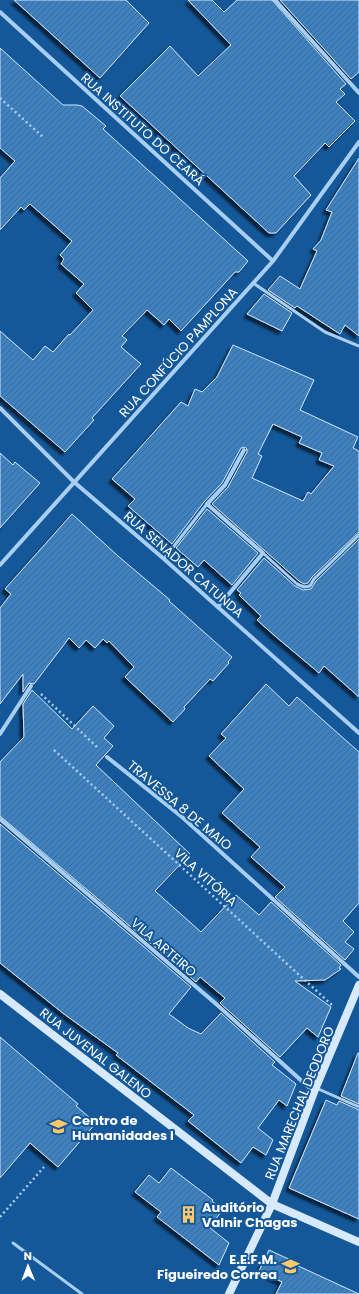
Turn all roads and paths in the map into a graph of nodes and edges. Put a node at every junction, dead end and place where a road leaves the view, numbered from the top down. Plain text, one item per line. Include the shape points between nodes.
1 (275, 0) edge
2 (0, 12) edge
3 (359, 93) edge
4 (0, 98) edge
5 (42, 137) dead end
6 (359, 142) edge
7 (273, 260) junction
8 (253, 283) junction
9 (359, 346) edge
10 (0, 408) edge
11 (244, 450) dead end
12 (74, 482) junction
13 (207, 504) junction
14 (359, 535) edge
15 (263, 552) junction
16 (164, 558) junction
17 (0, 565) edge
18 (218, 607) junction
19 (31, 686) joint
20 (359, 732) edge
21 (0, 734) edge
22 (54, 750) dead end
23 (108, 757) joint
24 (0, 819) edge
25 (359, 977) edge
26 (359, 985) edge
27 (0, 994) edge
28 (346, 1018) junction
29 (315, 1090) junction
30 (359, 1107) edge
31 (44, 1167) dead end
32 (272, 1204) junction
33 (0, 1218) edge
34 (359, 1242) edge
35 (13, 1243) dead end
36 (82, 1294) edge
37 (229, 1294) edge

1 - 3 street
2 - 7 street, RUA INSTITUTO DO CEARÁ
4 - 5 path
6 - 7 street, RUA CONFÚCIO PAMPLONA
7 - 8 street, RUA CONFÚCIO PAMPLONA
8 - 9 lane via 325,332
8 - 12 street, RUA CONFÚCIO PAMPLONA
10 - 12 street, RUA SENADOR CATUNDA
11 - 13 street via 225,485
12 - 16 street, RUA SENADOR CATUNDA
12 - 17 street, RUA CONFÚCIO PAMPLONA
13 - 15 street
13 - 16 lane
14 - 15 lane via 310,586 297,584
15 - 18 street
16 - 18 street, RUA SENADOR CATUNDA
18 - 20 street, RUA SENADOR CATUNDA
19 - 21 street
19 - 23 path
22 - 28 path, VILA VITÓRIA
23 - 25 street, TRAVESSA 8 DE MAIO via 182,817
24 - 29 street, VILA ARTEIRO
26 - 28 street, RUA MARECHAL DEODORO
27 - 32 street, RUA JUVENAL GALENO
28 - 29 street, RUA MARECHAL DEODORO
29 - 30 lane
29 - 32 street, RUA MARECHAL DEODORO
31 - 33 path
32 - 34 street, RUA JUVENAL GALENO
32 - 37 street, RUA MARECHAL DEODORO
35 - 36 lane

